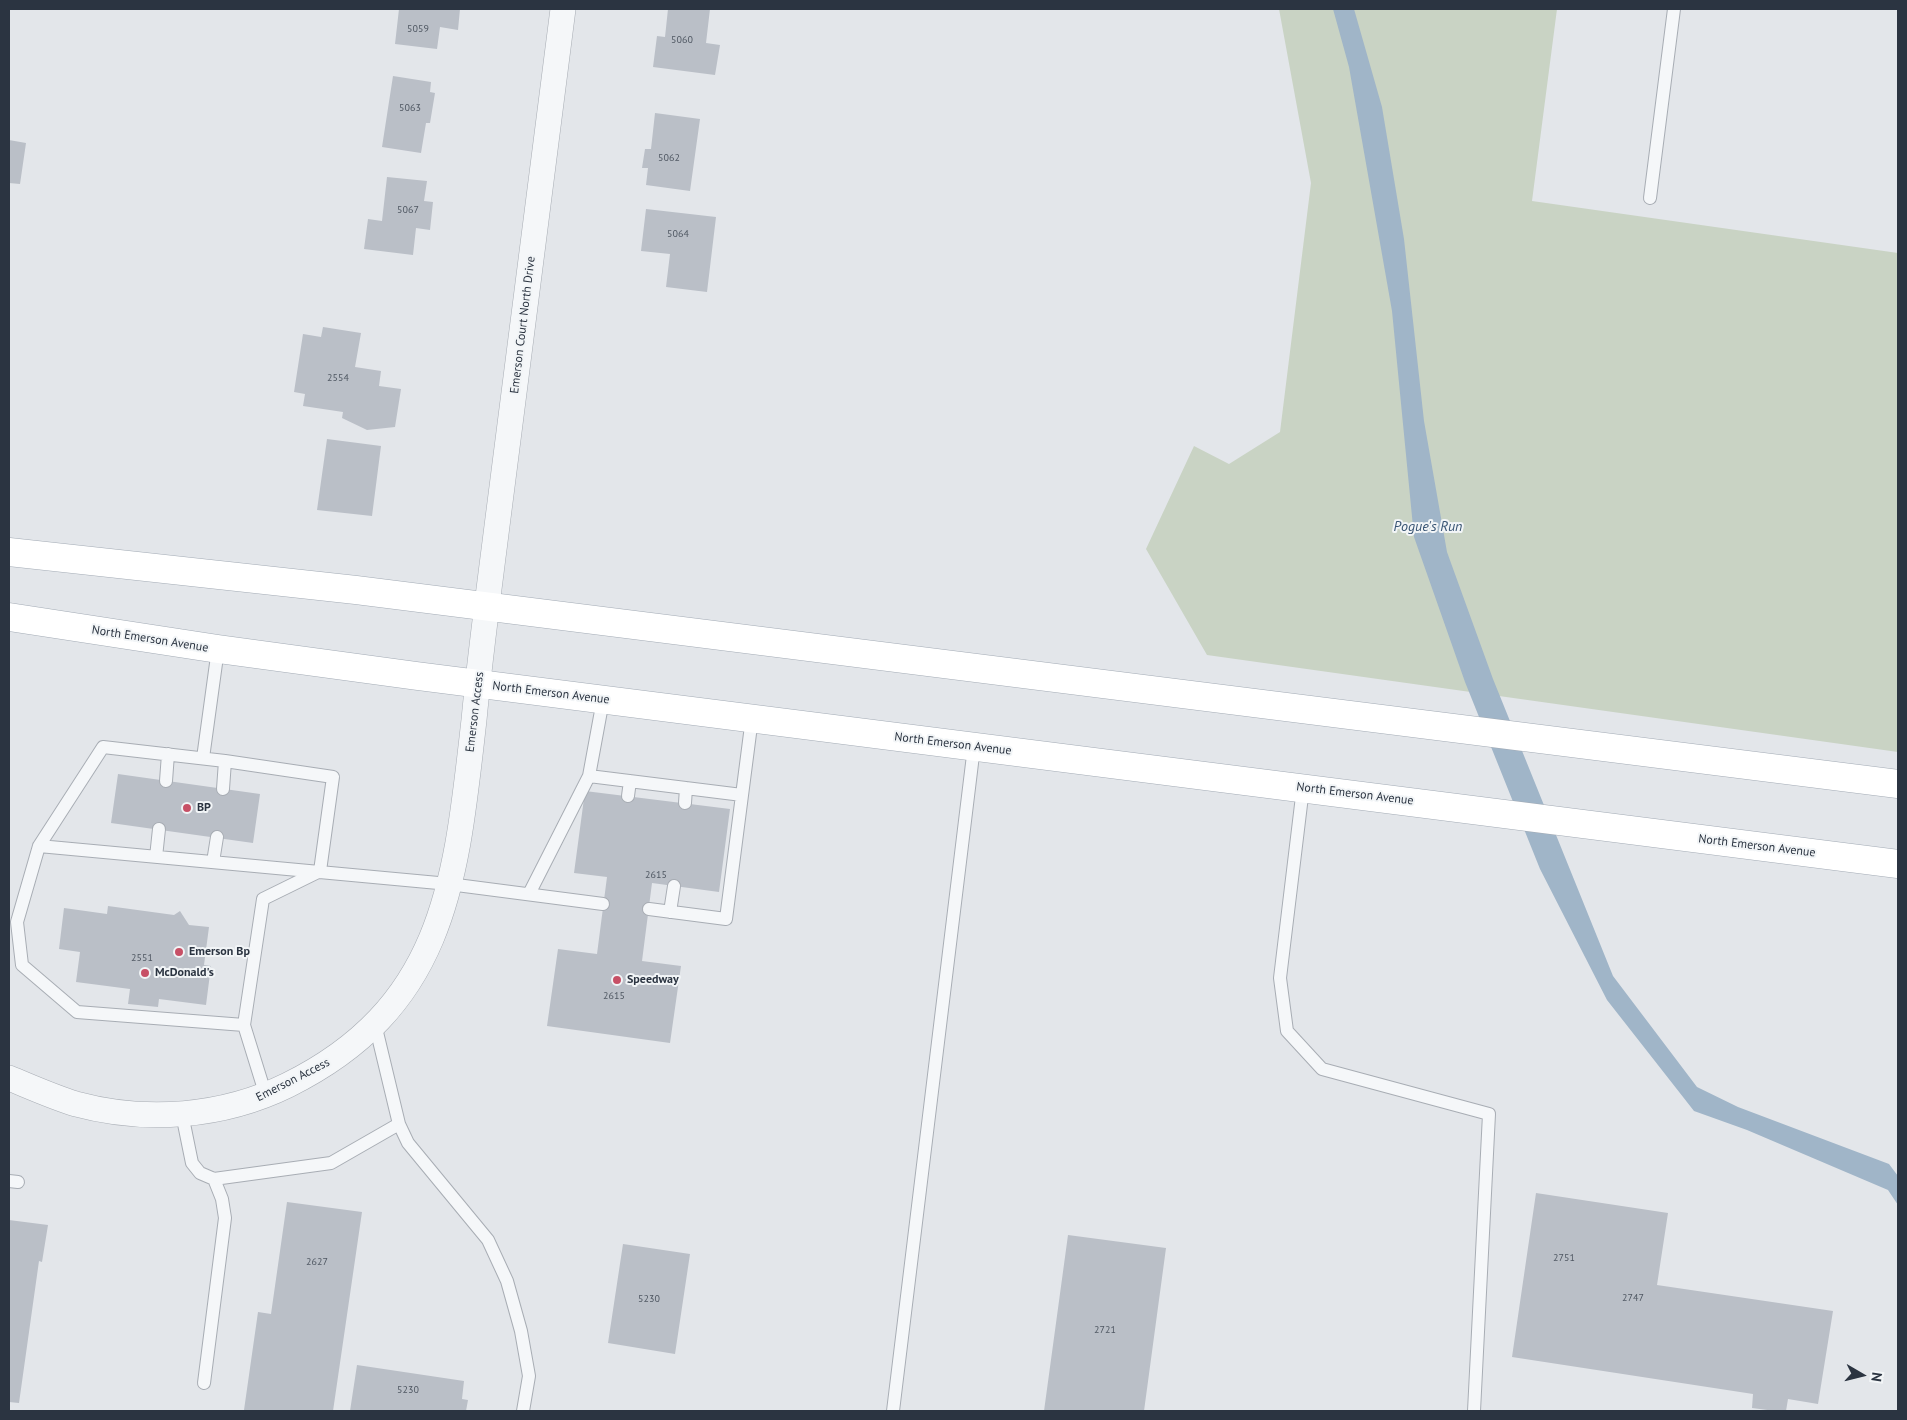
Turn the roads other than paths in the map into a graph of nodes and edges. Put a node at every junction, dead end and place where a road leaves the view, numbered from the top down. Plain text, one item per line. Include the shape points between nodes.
1 (563, 9) edge
2 (1674, 9) edge
3 (1650, 198) dead end
4 (9, 552) edge
5 (487, 607) junction
6 (9, 617) edge
7 (484, 641) joint
8 (218, 649) junction
9 (477, 684) junction
10 (603, 700) junction
11 (752, 718) junction
12 (974, 747) junction
13 (168, 754) junction
14 (203, 758) junction
15 (225, 761) junction
16 (589, 776) junction
17 (166, 781) dead end
18 (630, 781) junction
19 (1898, 784) edge
20 (686, 788) junction
21 (1303, 788) junction
22 (223, 789) dead end
23 (628, 796) dead end
24 (742, 796) junction
25 (685, 803) dead end
26 (159, 829) dead end
27 (217, 838) dead end
28 (40, 846) junction
29 (156, 857) junction
30 (213, 862) junction
31 (1898, 864) edge
32 (320, 871) junction
33 (449, 884) junction
34 (674, 886) dead end
35 (529, 894) junction
36 (603, 904) dead end
37 (649, 910) dead end
38 (670, 912) junction
39 (375, 1024) junction
40 (244, 1025) junction
41 (9, 1078) edge
42 (266, 1096) junction
43 (182, 1114) junction
44 (399, 1124) junction
45 (214, 1179) junction
46 (204, 1383) dead end
47 (523, 1411) edge
48 (893, 1411) edge
49 (1474, 1411) edge

1 - 5 street, Emerson Court North Drive
2 - 3 lane
4 - 5 main road via 241,576
5 - 7 street, Emerson Court North Drive
5 - 19 main road
6 - 8 main road, North Emerson Avenue
7 - 9 street, Emerson Access
8 - 9 main road, North Emerson Avenue
8 - 14 lane
9 - 10 main road, North Emerson Avenue
9 - 33 street, Emerson Access via 465,800
10 - 11 main road, North Emerson Avenue
10 - 16 lane
11 - 12 main road, North Emerson Avenue
11 - 24 lane
12 - 21 main road, North Emerson Avenue
12 - 48 lane
13 - 14 lane
13 - 17 lane
13 - 28 lane via 103,747
14 - 15 lane
15 - 22 lane
15 - 32 lane via 333,777
16 - 18 lane
16 - 35 lane
18 - 20 lane
18 - 23 lane
20 - 24 lane
20 - 25 lane
21 - 31 main road, North Emerson Avenue
21 - 49 lane via 1280,978 1287,1031 1322,1069 1489,1114
24 - 38 lane via 726,919
26 - 29 lane
27 - 30 lane
28 - 29 lane
28 - 40 lane via 17,922 22,965 77,1012
29 - 30 lane
30 - 32 lane
32 - 33 lane
32 - 40 lane via 263,898
33 - 35 lane
33 - 39 street, Emerson Access via 435,933 419,966
34 - 38 lane
35 - 36 lane
37 - 38 lane
39 - 42 street, Emerson Access via 335,1059
39 - 44 lane
40 - 42 lane
41 - 43 street, Emerson Access via 92,1107 135,1114
42 - 43 street, Emerson Access via 225,1108
43 - 45 lane via 192,1163 200,1173
44 - 45 lane via 331,1163
44 - 47 lane via 408,1142 488,1240 507,1281 529,1376
45 - 46 lane via 226,1218

